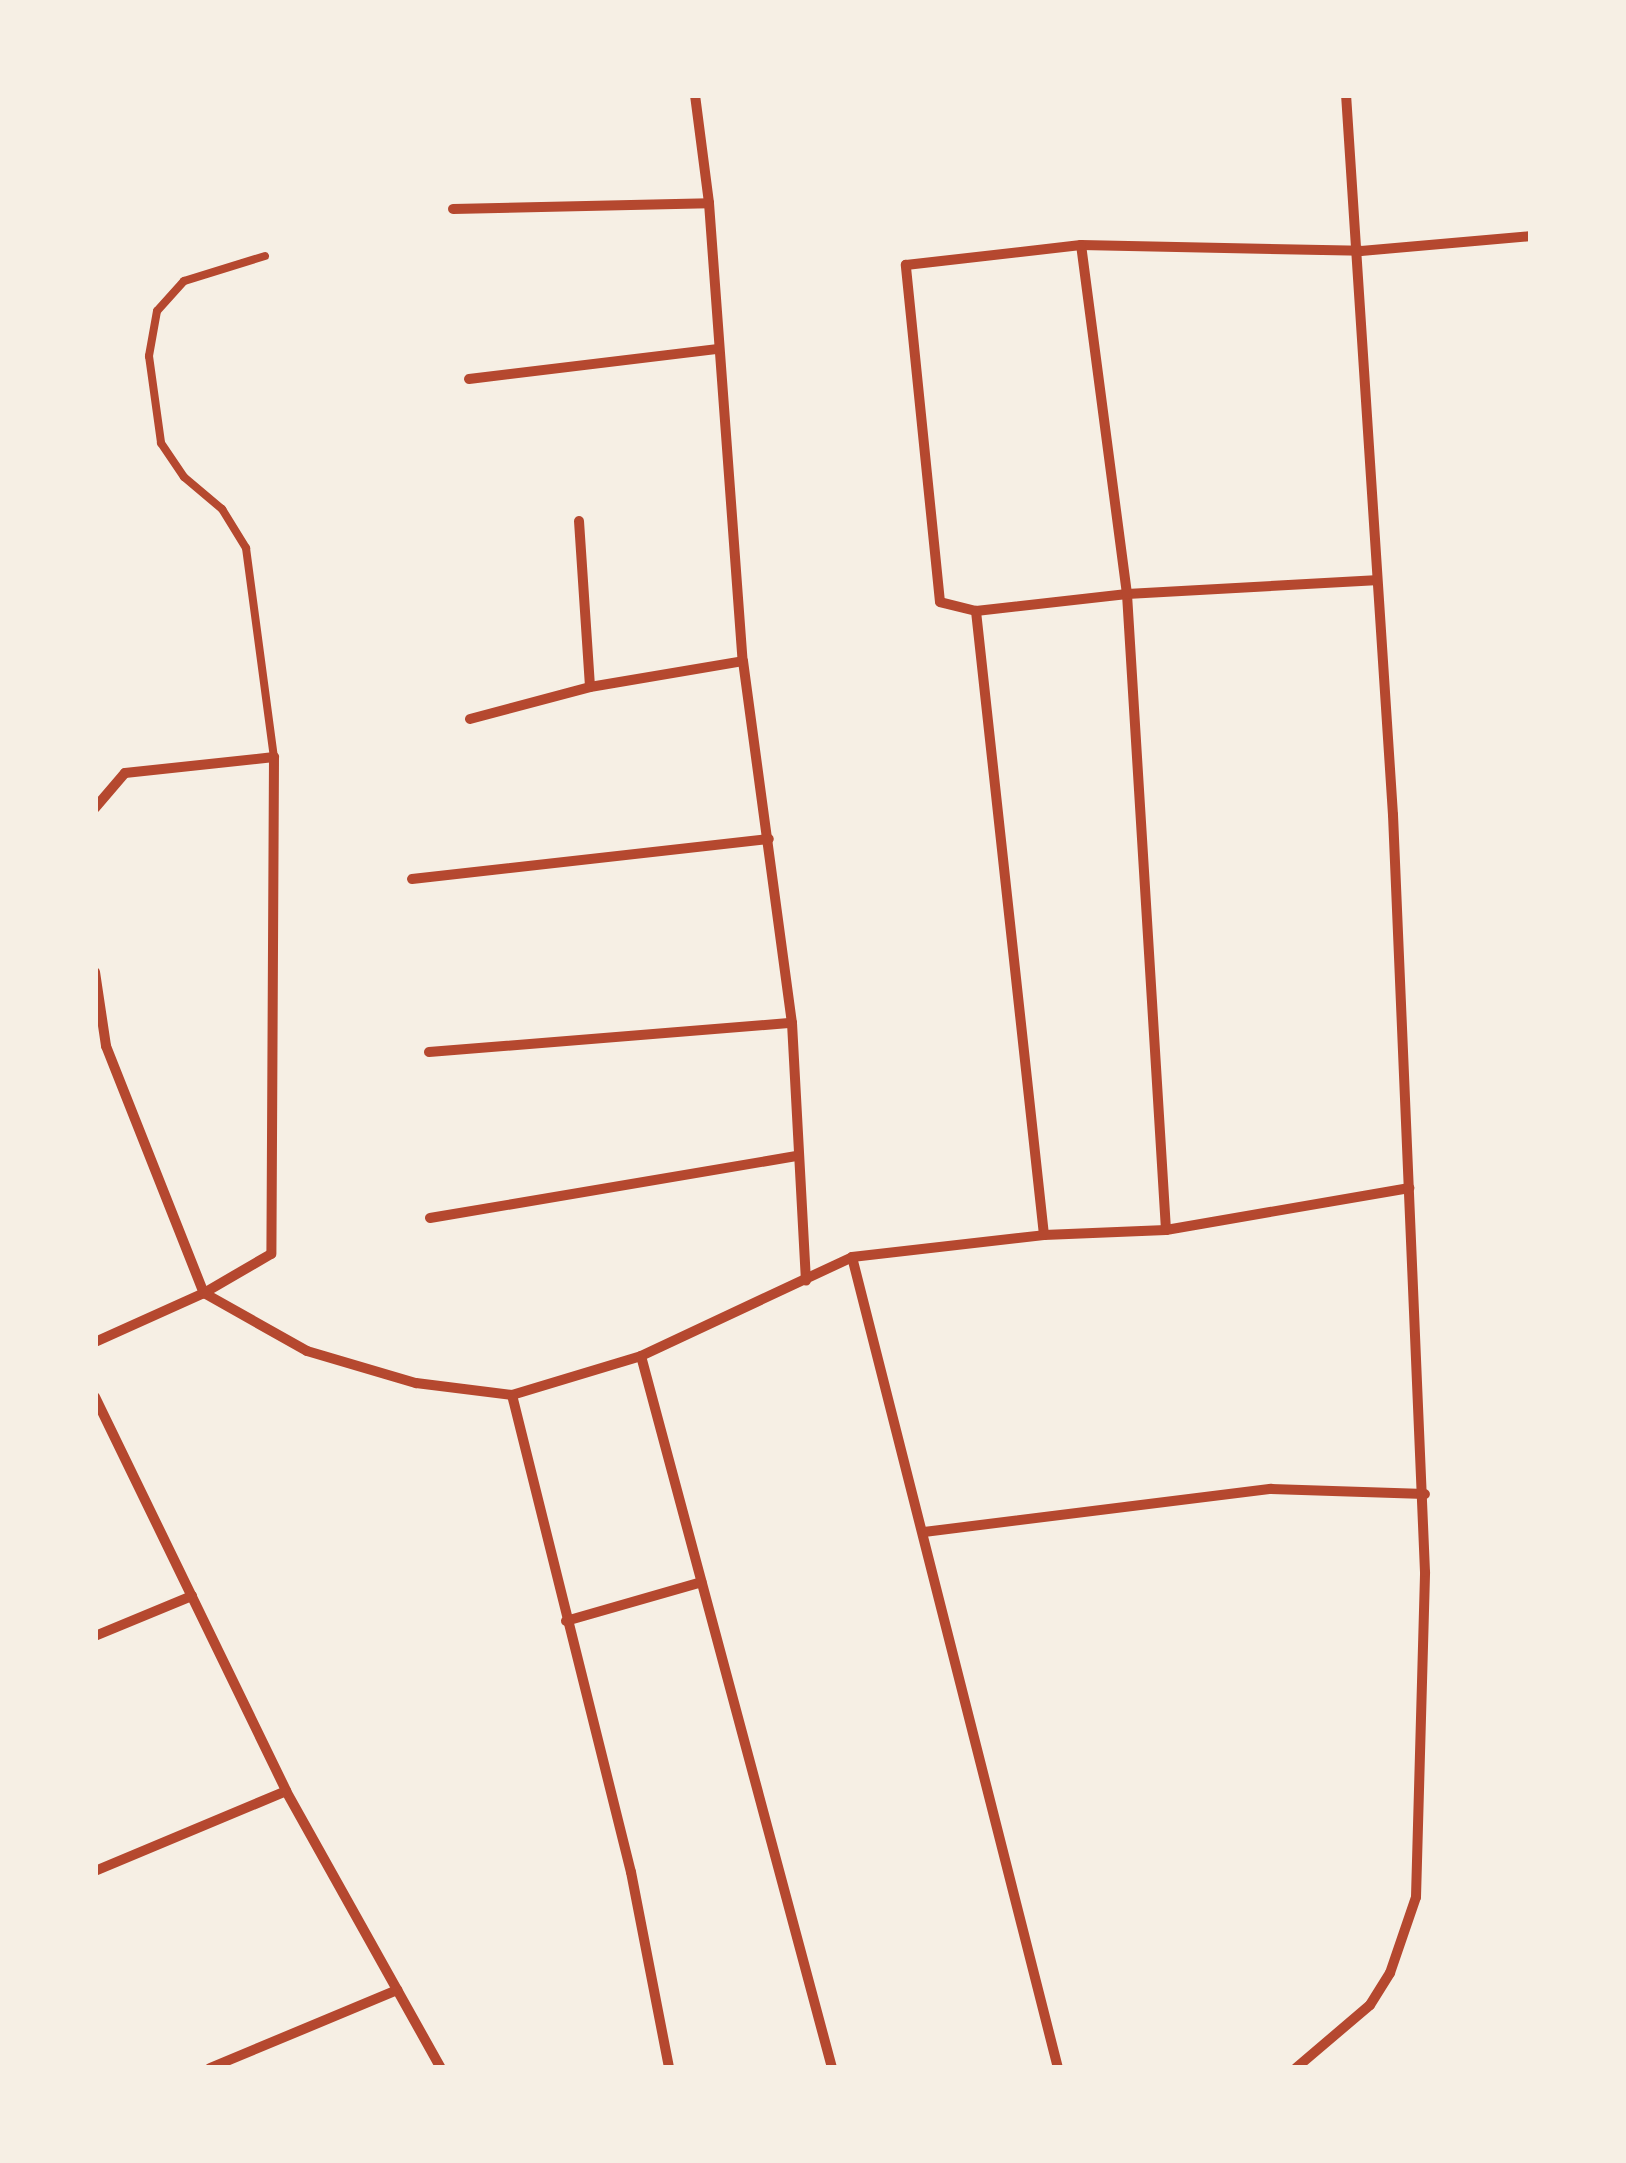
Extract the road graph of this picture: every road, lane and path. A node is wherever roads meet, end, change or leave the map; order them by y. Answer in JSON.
{"nodes":[{"id":1,"x":695,"y":95,"type":"edge"},
{"id":2,"x":1346,"y":95,"type":"edge"},
{"id":3,"x":709,"y":203,"type":"junction"},
{"id":4,"x":453,"y":209,"type":"dead end"},
{"id":5,"x":1531,"y":236,"type":"edge"},
{"id":6,"x":1080,"y":244,"type":"junction"},
{"id":7,"x":1360,"y":252,"type":"junction"},
{"id":8,"x":264,"y":256,"type":"dead end"},
{"id":9,"x":718,"y":349,"type":"junction"},
{"id":10,"x":469,"y":379,"type":"dead end"},
{"id":11,"x":580,"y":521,"type":"dead end"},
{"id":12,"x":1375,"y":580,"type":"junction"},
{"id":13,"x":1127,"y":594,"type":"junction"},
{"id":14,"x":976,"y":612,"type":"junction"},
{"id":15,"x":744,"y":662,"type":"junction"},
{"id":16,"x":590,"y":687,"type":"junction"},
{"id":17,"x":470,"y":719,"type":"dead end"},
{"id":18,"x":274,"y":758,"type":"junction"},
{"id":19,"x":95,"y":808,"type":"edge"},
{"id":20,"x":769,"y":838,"type":"junction"},
{"id":21,"x":412,"y":879,"type":"dead end"},
{"id":22,"x":95,"y":972,"type":"edge"},
{"id":23,"x":792,"y":1023,"type":"junction"},
{"id":24,"x":430,"y":1052,"type":"dead end"},
{"id":25,"x":798,"y":1156,"type":"junction"},
{"id":26,"x":1409,"y":1188,"type":"junction"},
{"id":27,"x":430,"y":1218,"type":"dead end"},
{"id":28,"x":1166,"y":1230,"type":"junction"},
{"id":29,"x":1044,"y":1234,"type":"junction"},
{"id":30,"x":852,"y":1257,"type":"junction"},
{"id":31,"x":806,"y":1282,"type":"junction"},
{"id":32,"x":204,"y":1294,"type":"junction"},
{"id":33,"x":95,"y":1342,"type":"edge"},
{"id":34,"x":641,"y":1356,"type":"junction"},
{"id":35,"x":512,"y":1395,"type":"junction"},
{"id":36,"x":95,"y":1397,"type":"edge"},
{"id":37,"x":1425,"y":1494,"type":"junction"},
{"id":38,"x":924,"y":1532,"type":"junction"},
{"id":39,"x":702,"y":1582,"type":"junction"},
{"id":40,"x":192,"y":1596,"type":"junction"},
{"id":41,"x":566,"y":1621,"type":"junction"},
{"id":42,"x":95,"y":1636,"type":"edge"},
{"id":43,"x":286,"y":1791,"type":"junction"},
{"id":44,"x":95,"y":1871,"type":"edge"},
{"id":45,"x":397,"y":1990,"type":"junction"},
{"id":46,"x":210,"y":2068,"type":"edge"},
{"id":47,"x":440,"y":2068,"type":"edge"},
{"id":48,"x":670,"y":2068,"type":"edge"},
{"id":49,"x":832,"y":2068,"type":"edge"},
{"id":50,"x":1058,"y":2068,"type":"edge"},
{"id":51,"x":1296,"y":2068,"type":"edge"}],
"edges":[{"from":1,"to":3,"type":"street"},
{"from":2,"to":7,"type":"street"},
{"from":3,"to":4,"type":"street"},
{"from":3,"to":9,"type":"street"},
{"from":5,"to":7,"type":"street"},
{"from":6,"to":7,"type":"street"},
{"from":6,"to":13,"type":"street"},
{"from":6,"to":14,"type":"street"},
{"from":7,"to":12,"type":"street"},
{"from":8,"to":18,"type":"lane"},
{"from":9,"to":10,"type":"street"},
{"from":9,"to":15,"type":"street"},
{"from":11,"to":16,"type":"street"},
{"from":12,"to":13,"type":"street"},
{"from":12,"to":26,"type":"street"},
{"from":13,"to":14,"type":"street"},
{"from":13,"to":28,"type":"street"},
{"from":14,"to":29,"type":"street"},
{"from":15,"to":16,"type":"street"},
{"from":15,"to":20,"type":"street"},
{"from":16,"to":17,"type":"street"},
{"from":18,"to":19,"type":"street"},
{"from":18,"to":32,"type":"street"},
{"from":20,"to":21,"type":"street"},
{"from":20,"to":23,"type":"street"},
{"from":22,"to":32,"type":"street"},
{"from":23,"to":24,"type":"street"},
{"from":23,"to":25,"type":"street"},
{"from":25,"to":27,"type":"street"},
{"from":25,"to":31,"type":"street"},
{"from":26,"to":28,"type":"street"},
{"from":26,"to":37,"type":"street"},
{"from":28,"to":29,"type":"street"},
{"from":29,"to":30,"type":"street"},
{"from":30,"to":31,"type":"street"},
{"from":30,"to":38,"type":"street"},
{"from":31,"to":34,"type":"street"},
{"from":32,"to":33,"type":"street"},
{"from":32,"to":35,"type":"street"},
{"from":34,"to":35,"type":"street"},
{"from":34,"to":39,"type":"street"},
{"from":35,"to":41,"type":"street"},
{"from":36,"to":40,"type":"street"},
{"from":37,"to":38,"type":"street"},
{"from":37,"to":51,"type":"street"},
{"from":38,"to":50,"type":"street"},
{"from":39,"to":41,"type":"street"},
{"from":39,"to":49,"type":"street"},
{"from":40,"to":42,"type":"street"},
{"from":40,"to":43,"type":"street"},
{"from":41,"to":48,"type":"street"},
{"from":43,"to":44,"type":"street"},
{"from":43,"to":45,"type":"street"},
{"from":45,"to":46,"type":"street"},
{"from":45,"to":47,"type":"street"}]}
